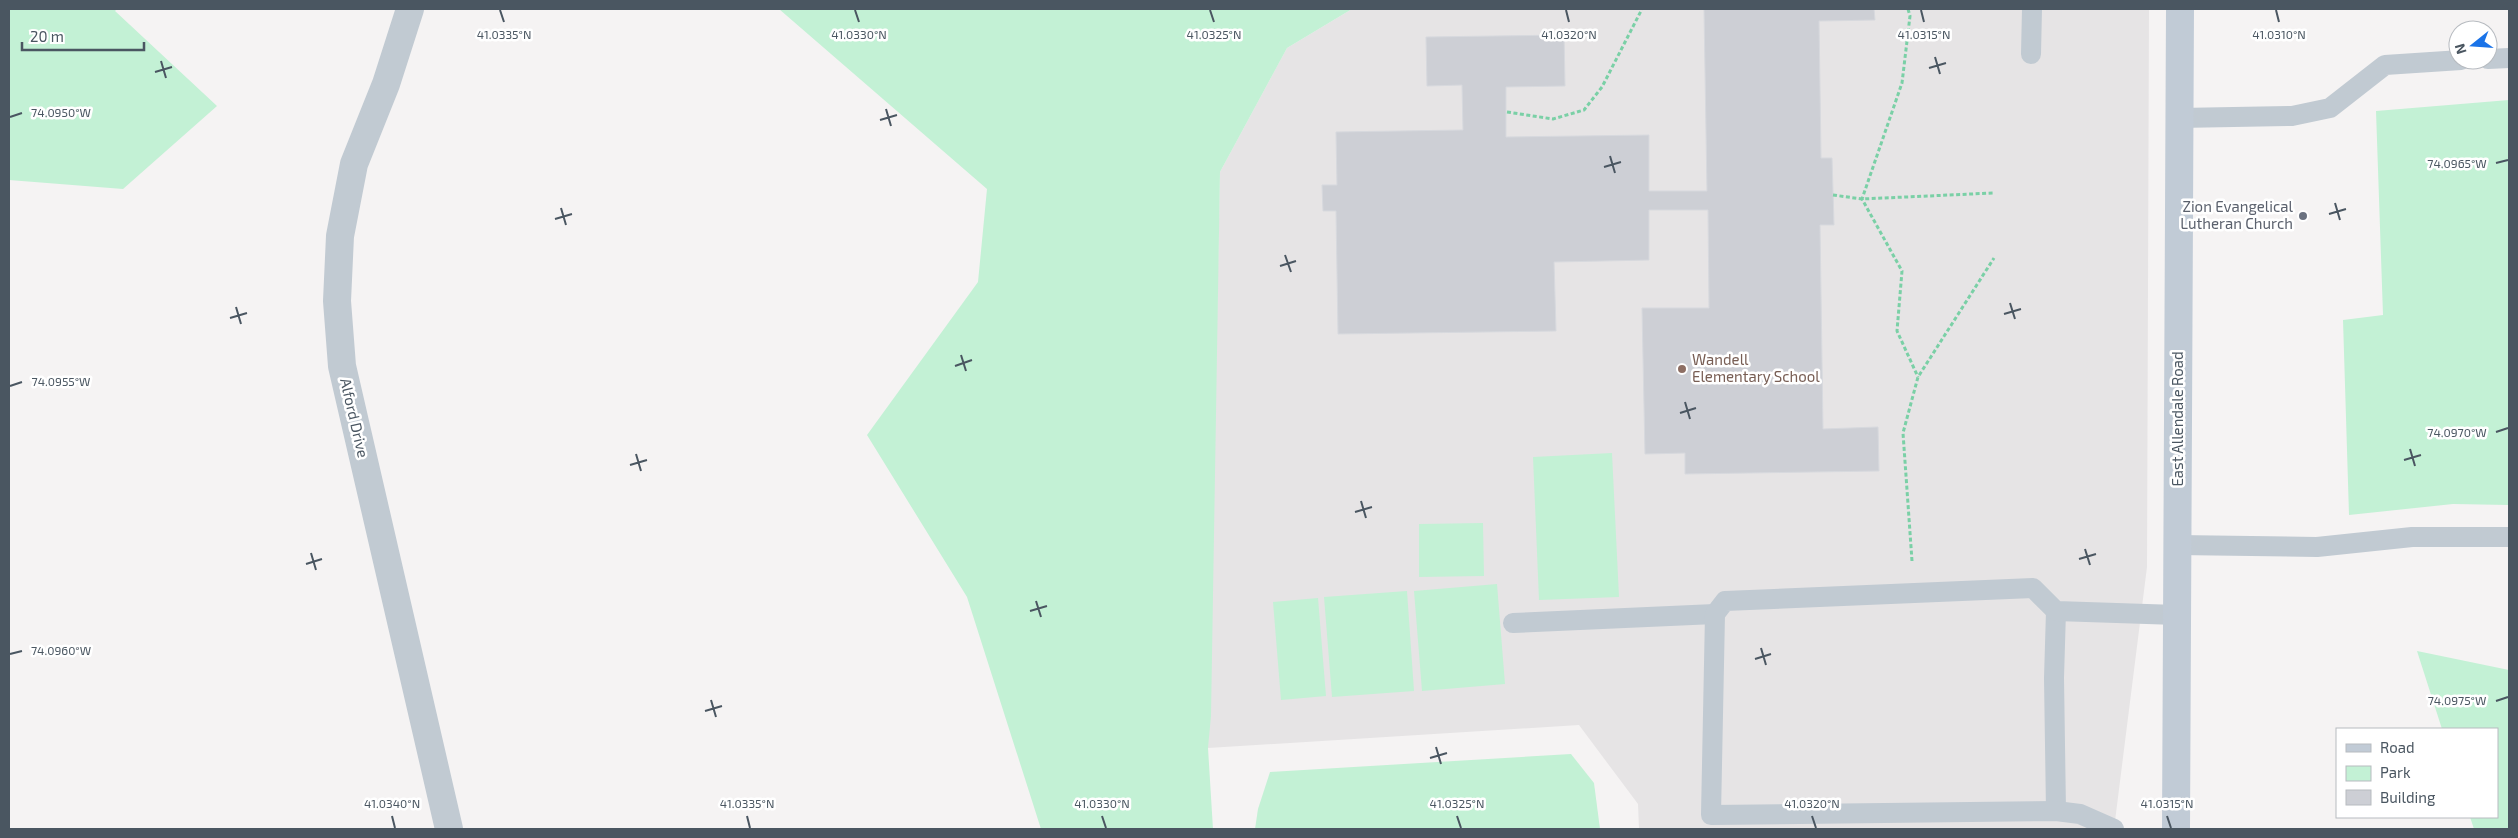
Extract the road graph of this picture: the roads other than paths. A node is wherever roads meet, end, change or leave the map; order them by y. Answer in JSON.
{"nodes":[{"id":1,"x":410,"y":9,"type":"edge"},
{"id":2,"x":2032,"y":9,"type":"edge"},
{"id":3,"x":2180,"y":9,"type":"edge"},
{"id":4,"x":2031,"y":54,"type":"dead end"},
{"id":5,"x":2448,"y":61,"type":"edge"},
{"id":6,"x":2179,"y":118,"type":"junction"},
{"id":7,"x":2509,"y":537,"type":"edge"},
{"id":8,"x":2177,"y":545,"type":"junction"},
{"id":9,"x":2056,"y":611,"type":"junction"},
{"id":10,"x":1715,"y":614,"type":"junction"},
{"id":11,"x":2177,"y":615,"type":"junction"},
{"id":12,"x":1513,"y":622,"type":"dead end"},
{"id":13,"x":2056,"y":812,"type":"junction"},
{"id":14,"x":449,"y":829,"type":"edge"},
{"id":15,"x":2114,"y":829,"type":"edge"},
{"id":16,"x":2176,"y":829,"type":"edge"}],
"edges":[{"from":1,"to":14,"type":"street","name":"Alford Drive"},
{"from":2,"to":4,"type":"lane"},
{"from":3,"to":6,"type":"main road","name":"East Allendale Road"},
{"from":5,"to":6,"type":"lane"},
{"from":6,"to":8,"type":"main road","name":"East Allendale Road"},
{"from":7,"to":8,"type":"lane"},
{"from":8,"to":11,"type":"main road","name":"East Allendale Road"},
{"from":9,"to":10,"type":"lane"},
{"from":9,"to":11,"type":"lane"},
{"from":9,"to":13,"type":"lane"},
{"from":10,"to":12,"type":"lane"},
{"from":10,"to":13,"type":"lane"},
{"from":11,"to":16,"type":"main road","name":"East Allendale Road"},
{"from":13,"to":15,"type":"lane"}]}
